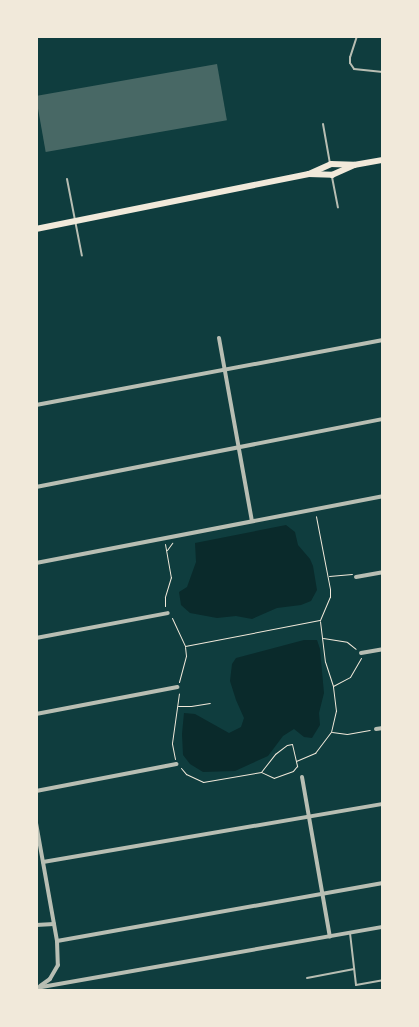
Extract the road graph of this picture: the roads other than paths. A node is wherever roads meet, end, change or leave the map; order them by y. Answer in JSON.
{"nodes":[{"id":1,"x":357,"y":36,"type":"edge"},
{"id":2,"x":383,"y":72,"type":"edge"},
{"id":3,"x":323,"y":124,"type":"dead end"},
{"id":4,"x":383,"y":160,"type":"edge"},
{"id":5,"x":339,"y":163,"type":"junction"},
{"id":6,"x":331,"y":164,"type":"junction"},
{"id":7,"x":354,"y":165,"type":"junction"},
{"id":8,"x":320,"y":168,"type":"junction"},
{"id":9,"x":342,"y":172,"type":"junction"},
{"id":10,"x":309,"y":174,"type":"junction"},
{"id":11,"x":332,"y":175,"type":"junction"},
{"id":12,"x":322,"y":176,"type":"junction"},
{"id":13,"x":67,"y":179,"type":"dead end"},
{"id":14,"x":338,"y":207,"type":"dead end"},
{"id":15,"x":75,"y":221,"type":"junction"},
{"id":16,"x":36,"y":229,"type":"edge"},
{"id":17,"x":82,"y":256,"type":"dead end"},
{"id":18,"x":219,"y":338,"type":"dead end"},
{"id":19,"x":383,"y":340,"type":"edge"},
{"id":20,"x":225,"y":368,"type":"junction"},
{"id":21,"x":36,"y":404,"type":"edge"},
{"id":22,"x":383,"y":419,"type":"edge"},
{"id":23,"x":240,"y":448,"type":"junction"},
{"id":24,"x":36,"y":487,"type":"edge"},
{"id":25,"x":383,"y":496,"type":"edge"},
{"id":26,"x":252,"y":521,"type":"junction"},
{"id":27,"x":36,"y":563,"type":"edge"},
{"id":28,"x":383,"y":572,"type":"edge"},
{"id":29,"x":356,"y":577,"type":"road end"},
{"id":30,"x":168,"y":613,"type":"road end"},
{"id":31,"x":36,"y":638,"type":"edge"},
{"id":32,"x":383,"y":649,"type":"edge"},
{"id":33,"x":361,"y":653,"type":"road end"},
{"id":34,"x":178,"y":687,"type":"road end"},
{"id":35,"x":36,"y":714,"type":"edge"},
{"id":36,"x":383,"y":728,"type":"edge"},
{"id":37,"x":376,"y":729,"type":"road end"},
{"id":38,"x":176,"y":764,"type":"road end"},
{"id":39,"x":302,"y":777,"type":"dead end"},
{"id":40,"x":36,"y":791,"type":"edge"},
{"id":41,"x":383,"y":804,"type":"edge"},
{"id":42,"x":309,"y":816,"type":"junction"},
{"id":43,"x":36,"y":822,"type":"edge"},
{"id":44,"x":43,"y":862,"type":"junction"},
{"id":45,"x":383,"y":883,"type":"edge"},
{"id":46,"x":322,"y":894,"type":"junction"},
{"id":47,"x":54,"y":924,"type":"junction"},
{"id":48,"x":36,"y":925,"type":"edge"},
{"id":49,"x":383,"y":927,"type":"edge"},
{"id":50,"x":350,"y":933,"type":"junction"},
{"id":51,"x":330,"y":936,"type":"junction"},
{"id":52,"x":57,"y":941,"type":"junction"},
{"id":53,"x":354,"y":969,"type":"junction"},
{"id":54,"x":307,"y":978,"type":"dead end"},
{"id":55,"x":383,"y":980,"type":"edge"},
{"id":56,"x":37,"y":988,"type":"edge"}],
"edges":[{"from":1,"to":2,"type":"lane"},
{"from":3,"to":6,"type":"lane"},
{"from":4,"to":7,"type":"main road"},
{"from":5,"to":6,"type":"main road"},
{"from":5,"to":7,"type":"main road"},
{"from":5,"to":9,"type":"main road"},
{"from":6,"to":8,"type":"main road"},
{"from":7,"to":9,"type":"main road"},
{"from":8,"to":10,"type":"main road"},
{"from":8,"to":12,"type":"main road"},
{"from":9,"to":11,"type":"main road"},
{"from":10,"to":12,"type":"main road"},
{"from":10,"to":15,"type":"main road"},
{"from":11,"to":12,"type":"main road"},
{"from":11,"to":14,"type":"lane"},
{"from":13,"to":15,"type":"lane"},
{"from":15,"to":16,"type":"main road"},
{"from":15,"to":17,"type":"lane"},
{"from":18,"to":20,"type":"street"},
{"from":19,"to":20,"type":"street"},
{"from":20,"to":21,"type":"street"},
{"from":20,"to":23,"type":"street"},
{"from":22,"to":23,"type":"street"},
{"from":23,"to":24,"type":"street"},
{"from":23,"to":26,"type":"street"},
{"from":25,"to":26,"type":"street"},
{"from":26,"to":27,"type":"street"},
{"from":28,"to":29,"type":"street"},
{"from":30,"to":31,"type":"street"},
{"from":32,"to":33,"type":"street"},
{"from":34,"to":35,"type":"street"},
{"from":36,"to":37,"type":"street"},
{"from":38,"to":40,"type":"street"},
{"from":39,"to":42,"type":"street"},
{"from":41,"to":42,"type":"street"},
{"from":42,"to":44,"type":"street"},
{"from":42,"to":46,"type":"street"},
{"from":43,"to":44,"type":"street"},
{"from":44,"to":47,"type":"street"},
{"from":45,"to":46,"type":"street"},
{"from":46,"to":51,"type":"street"},
{"from":46,"to":52,"type":"street"},
{"from":47,"to":48,"type":"street"},
{"from":47,"to":52,"type":"street"},
{"from":49,"to":50,"type":"street"},
{"from":50,"to":51,"type":"street"},
{"from":50,"to":53,"type":"lane"},
{"from":51,"to":56,"type":"street"},
{"from":52,"to":56,"type":"street"},
{"from":53,"to":54,"type":"lane"},
{"from":53,"to":55,"type":"lane"}]}
